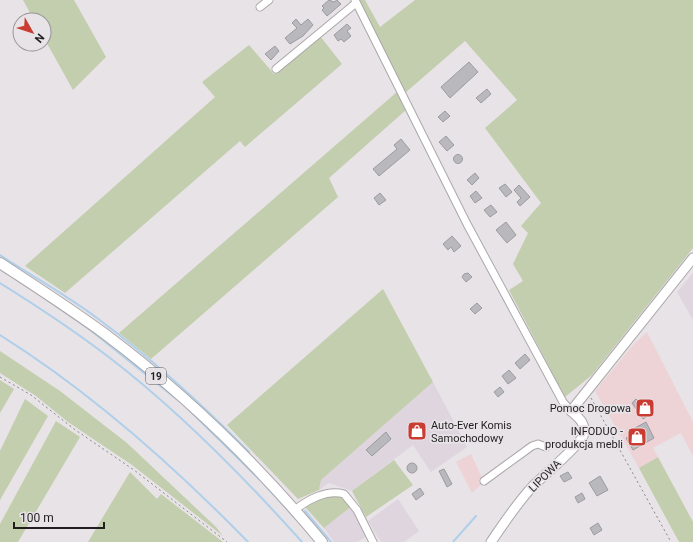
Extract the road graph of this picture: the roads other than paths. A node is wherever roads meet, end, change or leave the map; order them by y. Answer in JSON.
{"nodes":[{"id":1,"x":269,"y":0,"type":"edge"},
{"id":2,"x":355,"y":1,"type":"edge"},
{"id":3,"x":260,"y":7,"type":"dead end"},
{"id":4,"x":276,"y":69,"type":"dead end"},
{"id":5,"x":693,"y":258,"type":"edge"},
{"id":6,"x":0,"y":262,"type":"edge"},
{"id":7,"x":571,"y":411,"type":"junction"},
{"id":8,"x":546,"y":447,"type":"dead end"},
{"id":9,"x":484,"y":481,"type":"dead end"},
{"id":10,"x":295,"y":510,"type":"junction"},
{"id":11,"x":322,"y":542,"type":"edge"},
{"id":12,"x":373,"y":542,"type":"edge"},
{"id":13,"x":491,"y":542,"type":"edge"}],
"edges":[{"from":1,"to":3,"type":"street"},
{"from":2,"to":4,"type":"street"},
{"from":2,"to":7,"type":"street"},
{"from":5,"to":7,"type":"main road"},
{"from":6,"to":10,"type":"highway","number":"19"},
{"from":7,"to":13,"type":"main road","name":"LIPOWA"},
{"from":8,"to":9,"type":"street"},
{"from":10,"to":11,"type":"highway","number":"19"},
{"from":10,"to":12,"type":"street"}]}
